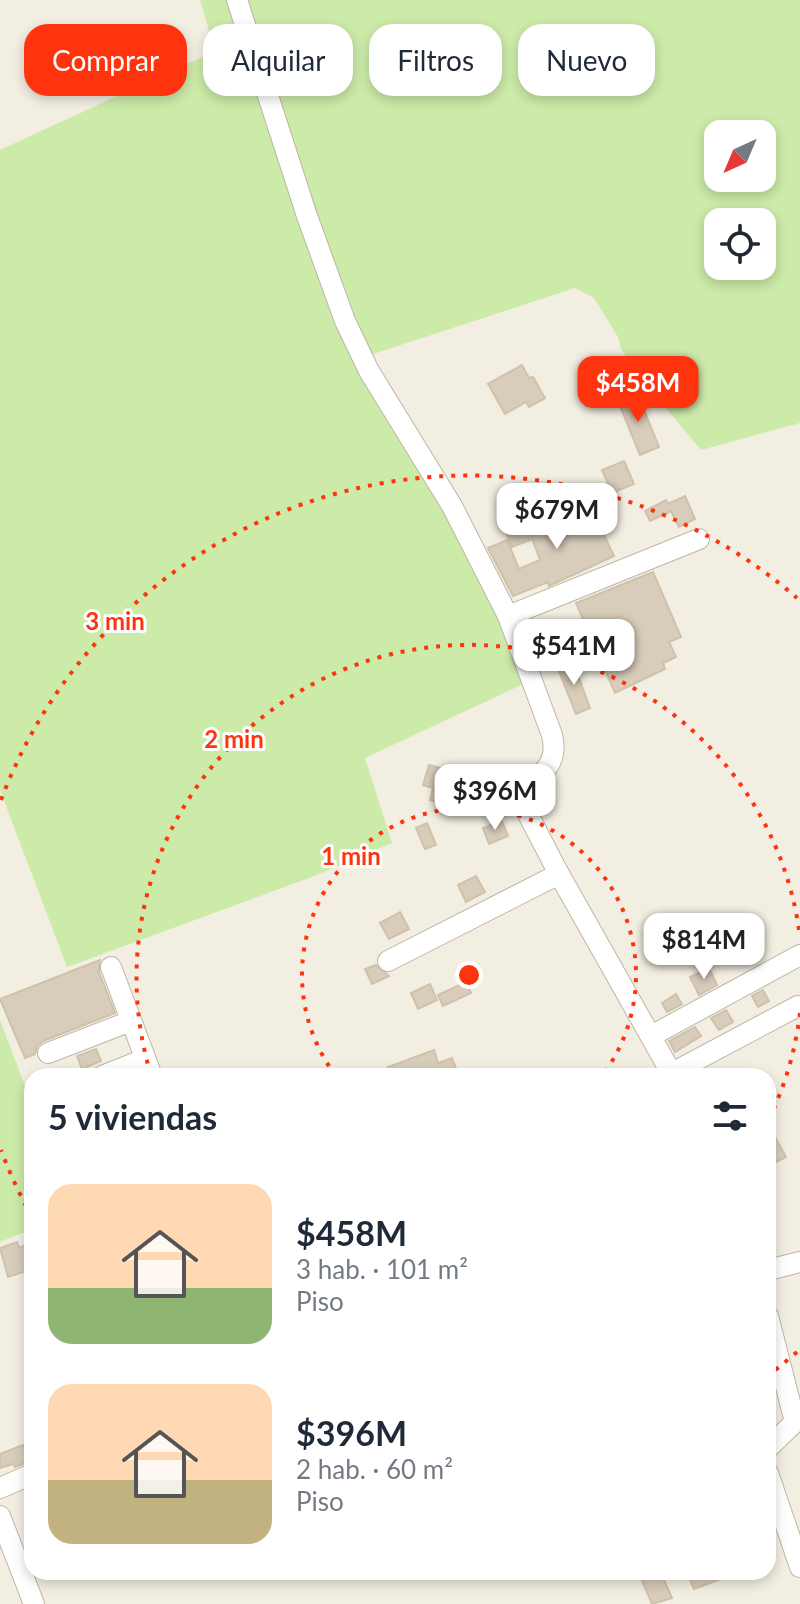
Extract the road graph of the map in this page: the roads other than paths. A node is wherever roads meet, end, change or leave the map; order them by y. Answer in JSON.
{"nodes":[{"id":1,"x":237,"y":0,"type":"edge"},
{"id":2,"x":699,"y":539,"type":"dead end"},
{"id":3,"x":508,"y":616,"type":"junction"},
{"id":4,"x":559,"y":874,"type":"junction"},
{"id":5,"x":800,"y":955,"type":"edge"},
{"id":6,"x":388,"y":961,"type":"dead end"},
{"id":7,"x":111,"y":967,"type":"dead end"},
{"id":8,"x":798,"y":1006,"type":"dead end"},
{"id":9,"x":131,"y":1021,"type":"junction"},
{"id":10,"x":651,"y":1036,"type":"junction"},
{"id":11,"x":48,"y":1053,"type":"dead end"},
{"id":12,"x":148,"y":1068,"type":"edge"},
{"id":13,"x":669,"y":1068,"type":"edge"},
{"id":14,"x":683,"y":1068,"type":"edge"},
{"id":15,"x":800,"y":1262,"type":"edge"},
{"id":16,"x":776,"y":1268,"type":"edge"},
{"id":17,"x":776,"y":1344,"type":"edge"},
{"id":18,"x":798,"y":1421,"type":"edge"},
{"id":19,"x":776,"y":1441,"type":"edge"},
{"id":20,"x":24,"y":1478,"type":"edge"},
{"id":21,"x":0,"y":1488,"type":"edge"},
{"id":22,"x":776,"y":1496,"type":"edge"},
{"id":23,"x":0,"y":1516,"type":"edge"},
{"id":24,"x":800,"y":1567,"type":"edge"},
{"id":25,"x":24,"y":1578,"type":"edge"},
{"id":26,"x":25,"y":1580,"type":"edge"},
{"id":27,"x":34,"y":1604,"type":"edge"}],
"edges":[{"from":1,"to":3,"type":"street"},
{"from":2,"to":3,"type":"street"},
{"from":3,"to":4,"type":"street"},
{"from":4,"to":6,"type":"street"},
{"from":4,"to":10,"type":"street"},
{"from":5,"to":10,"type":"street"},
{"from":7,"to":9,"type":"street"},
{"from":8,"to":14,"type":"street"},
{"from":9,"to":11,"type":"street"},
{"from":9,"to":12,"type":"street"},
{"from":10,"to":13,"type":"street"},
{"from":15,"to":16,"type":"street"},
{"from":17,"to":18,"type":"street"},
{"from":18,"to":19,"type":"street"},
{"from":20,"to":21,"type":"street"},
{"from":22,"to":24,"type":"street"},
{"from":23,"to":25,"type":"street"},
{"from":26,"to":27,"type":"street"}]}
